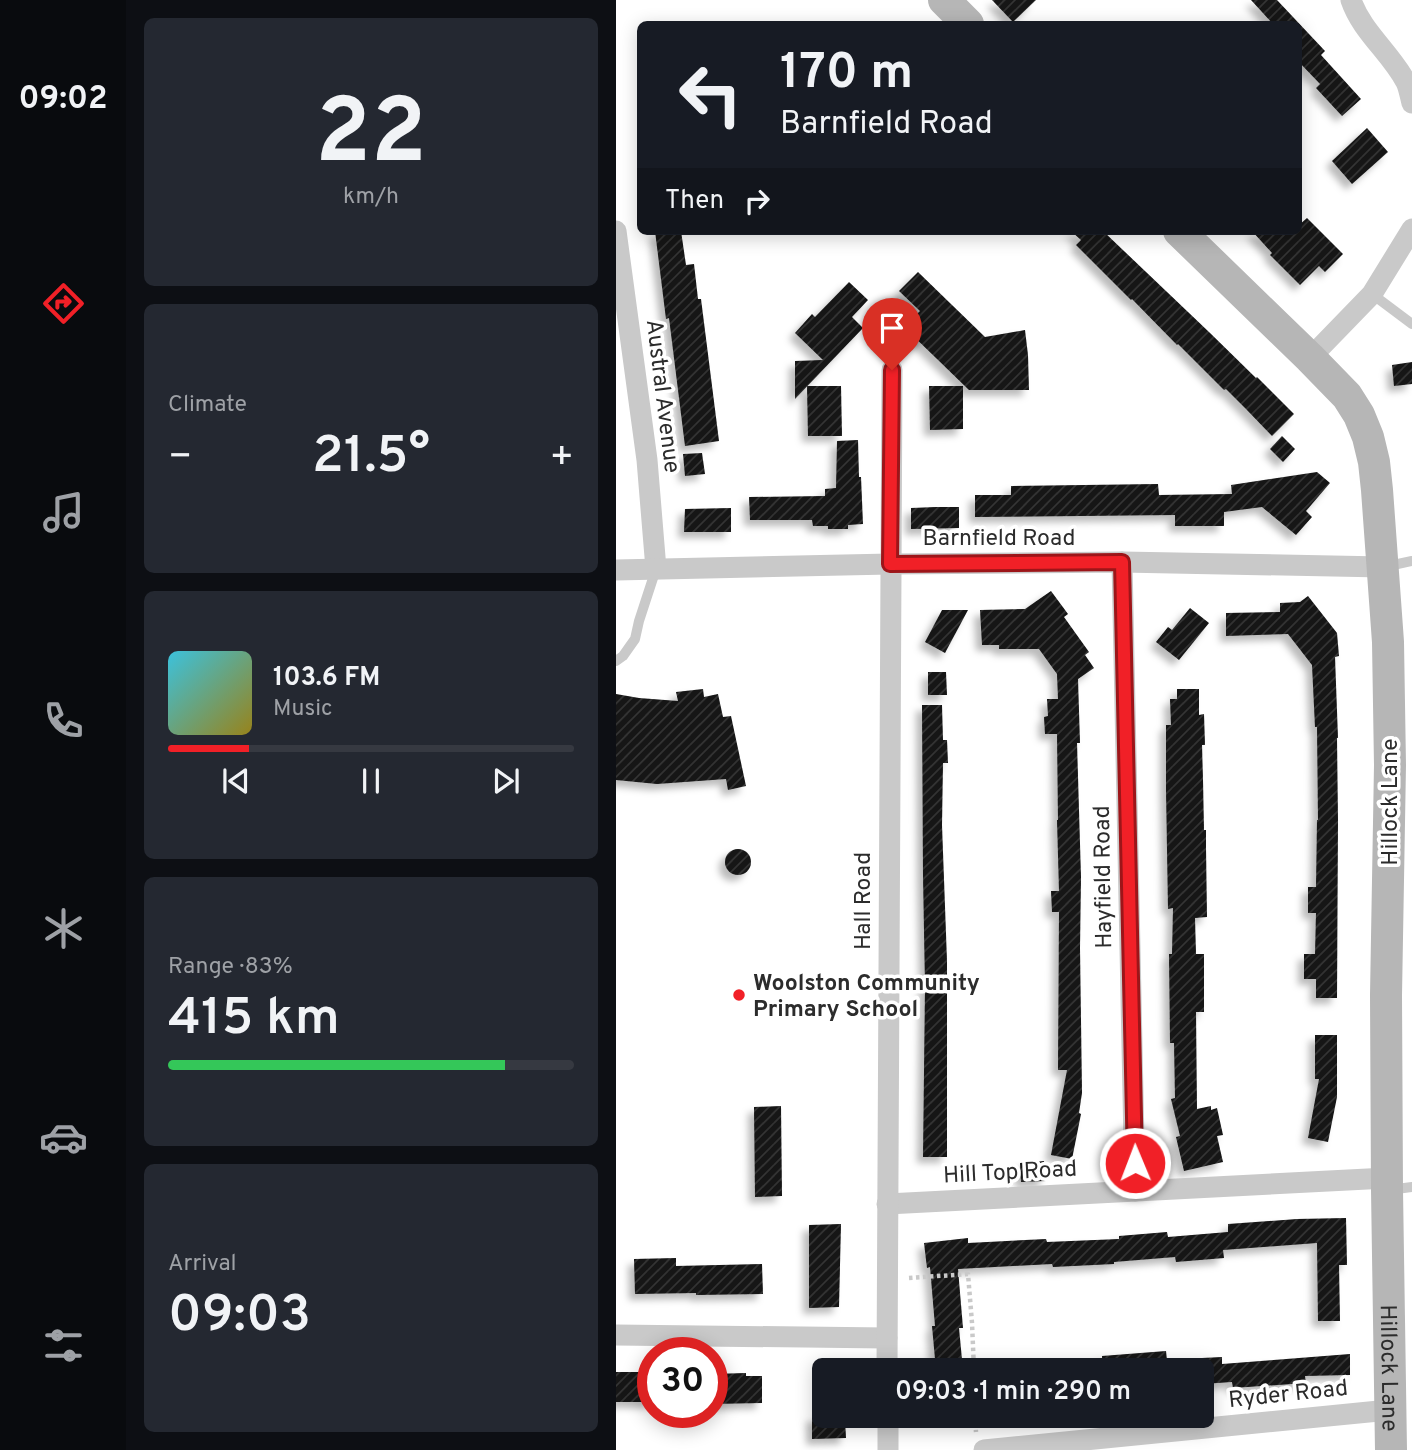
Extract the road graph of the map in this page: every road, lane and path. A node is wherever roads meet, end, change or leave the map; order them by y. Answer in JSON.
{"nodes":[{"id":1,"x":1351,"y":0,"type":"edge"},
{"id":2,"x":1412,"y":103,"type":"edge"},
{"id":3,"x":1412,"y":229,"type":"edge"},
{"id":4,"x":616,"y":231,"type":"edge"},
{"id":5,"x":1183,"y":235,"type":"edge"},
{"id":6,"x":1372,"y":294,"type":"junction"},
{"id":7,"x":1412,"y":324,"type":"edge"},
{"id":8,"x":1310,"y":358,"type":"junction"},
{"id":9,"x":892,"y":370,"type":"dead end"},
{"id":10,"x":1122,"y":562,"type":"junction"},
{"id":11,"x":890,"y":564,"type":"junction"},
{"id":12,"x":1398,"y":564,"type":"edge"},
{"id":13,"x":656,"y":569,"type":"junction"},
{"id":14,"x":616,"y":570,"type":"edge"},
{"id":15,"x":616,"y":661,"type":"edge"},
{"id":16,"x":1395,"y":1185,"type":"edge"},
{"id":17,"x":1135,"y":1191,"type":"junction"},
{"id":18,"x":887,"y":1204,"type":"junction"},
{"id":19,"x":887,"y":1280,"type":"junction"},
{"id":20,"x":616,"y":1335,"type":"edge"},
{"id":21,"x":887,"y":1338,"type":"junction"},
{"id":22,"x":887,"y":1358,"type":"edge"},
{"id":23,"x":973,"y":1358,"type":"edge"},
{"id":24,"x":1389,"y":1410,"type":"junction"},
{"id":25,"x":888,"y":1428,"type":"edge"},
{"id":26,"x":888,"y":1450,"type":"edge"},
{"id":27,"x":984,"y":1450,"type":"edge"},
{"id":28,"x":1391,"y":1450,"type":"edge"}],
"edges":[{"from":1,"to":2,"type":"street"},
{"from":3,"to":6,"type":"street"},
{"from":4,"to":13,"type":"street","name":"Austral Avenue"},
{"from":5,"to":8,"type":"street","name":"Hillock Lane"},
{"from":6,"to":7,"type":"lane"},
{"from":6,"to":8,"type":"street"},
{"from":8,"to":12,"type":"street","name":"Hillock Lane"},
{"from":9,"to":11,"type":"street","name":"Hall Road"},
{"from":10,"to":11,"type":"street","name":"Barnfield Road"},
{"from":10,"to":12,"type":"street","name":"Barnfield Road"},
{"from":10,"to":17,"type":"street","name":"Hayfield Road"},
{"from":11,"to":13,"type":"street","name":"Barnfield Road"},
{"from":11,"to":18,"type":"street","name":"Hall Road"},
{"from":12,"to":16,"type":"street","name":"Hillock Lane"},
{"from":13,"to":14,"type":"street","name":"Barnfield Road"},
{"from":13,"to":15,"type":"lane"},
{"from":16,"to":17,"type":"street","name":"Hill Top Road"},
{"from":16,"to":24,"type":"street","name":"Hillock Lane"},
{"from":17,"to":18,"type":"street","name":"Hill Top Road"},
{"from":18,"to":19,"type":"street","name":"Hall Road"},
{"from":19,"to":21,"type":"street","name":"Hall Road"},
{"from":19,"to":23,"type":"path"},
{"from":20,"to":21,"type":"street"},
{"from":21,"to":22,"type":"street","name":"Hall Road"},
{"from":24,"to":27,"type":"street","name":"Ryder Road"},
{"from":24,"to":28,"type":"street","name":"Hillock Lane"},
{"from":25,"to":26,"type":"street"}]}
